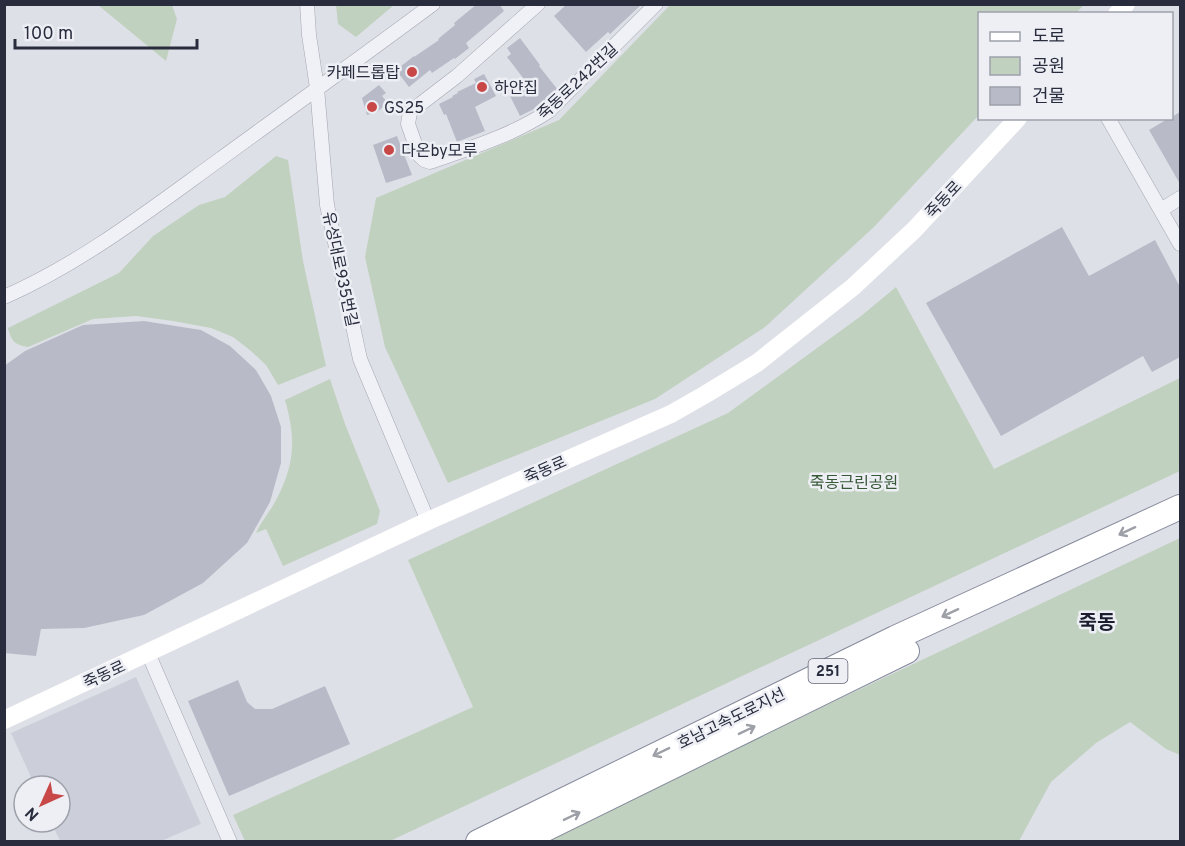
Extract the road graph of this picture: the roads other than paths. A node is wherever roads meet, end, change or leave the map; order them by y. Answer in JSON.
{"nodes":[{"id":1,"x":307,"y":4,"type":"edge"},
{"id":2,"x":433,"y":4,"type":"edge"},
{"id":3,"x":538,"y":4,"type":"edge"},
{"id":4,"x":656,"y":4,"type":"edge"},
{"id":5,"x":317,"y":88,"type":"junction"},
{"id":6,"x":1016,"y":120,"type":"edge"},
{"id":7,"x":1109,"y":120,"type":"edge"},
{"id":8,"x":1180,"y":198,"type":"edge"},
{"id":9,"x":1161,"y":210,"type":"junction"},
{"id":10,"x":1180,"y":244,"type":"edge"},
{"id":11,"x":4,"y":297,"type":"edge"},
{"id":12,"x":1180,"y":507,"type":"edge"},
{"id":13,"x":428,"y":521,"type":"junction"},
{"id":14,"x":1180,"y":525,"type":"edge"},
{"id":15,"x":148,"y":653,"type":"junction"},
{"id":16,"x":4,"y":720,"type":"edge"},
{"id":17,"x":230,"y":842,"type":"edge"},
{"id":18,"x":478,"y":842,"type":"edge"},
{"id":19,"x":519,"y":842,"type":"edge"}],
"edges":[{"from":1,"to":5,"type":"street","name":"유성대로935번길"},
{"from":2,"to":5,"type":"street"},
{"from":3,"to":4,"type":"street","name":"죽동로242번길"},
{"from":5,"to":11,"type":"street"},
{"from":5,"to":13,"type":"street","name":"유성대로935번길"},
{"from":6,"to":13,"type":"street","name":"죽동로"},
{"from":7,"to":9,"type":"street"},
{"from":8,"to":9,"type":"street"},
{"from":9,"to":10,"type":"street"},
{"from":12,"to":18,"type":"highway","name":"호남고속도로지선","number":"251","one_way":true},
{"from":13,"to":15,"type":"street","name":"죽동로"},
{"from":19,"to":14,"type":"highway","name":"호남고속도로지선","number":"251","one_way":true},
{"from":15,"to":16,"type":"street","name":"죽동로"},
{"from":15,"to":17,"type":"street"}]}
